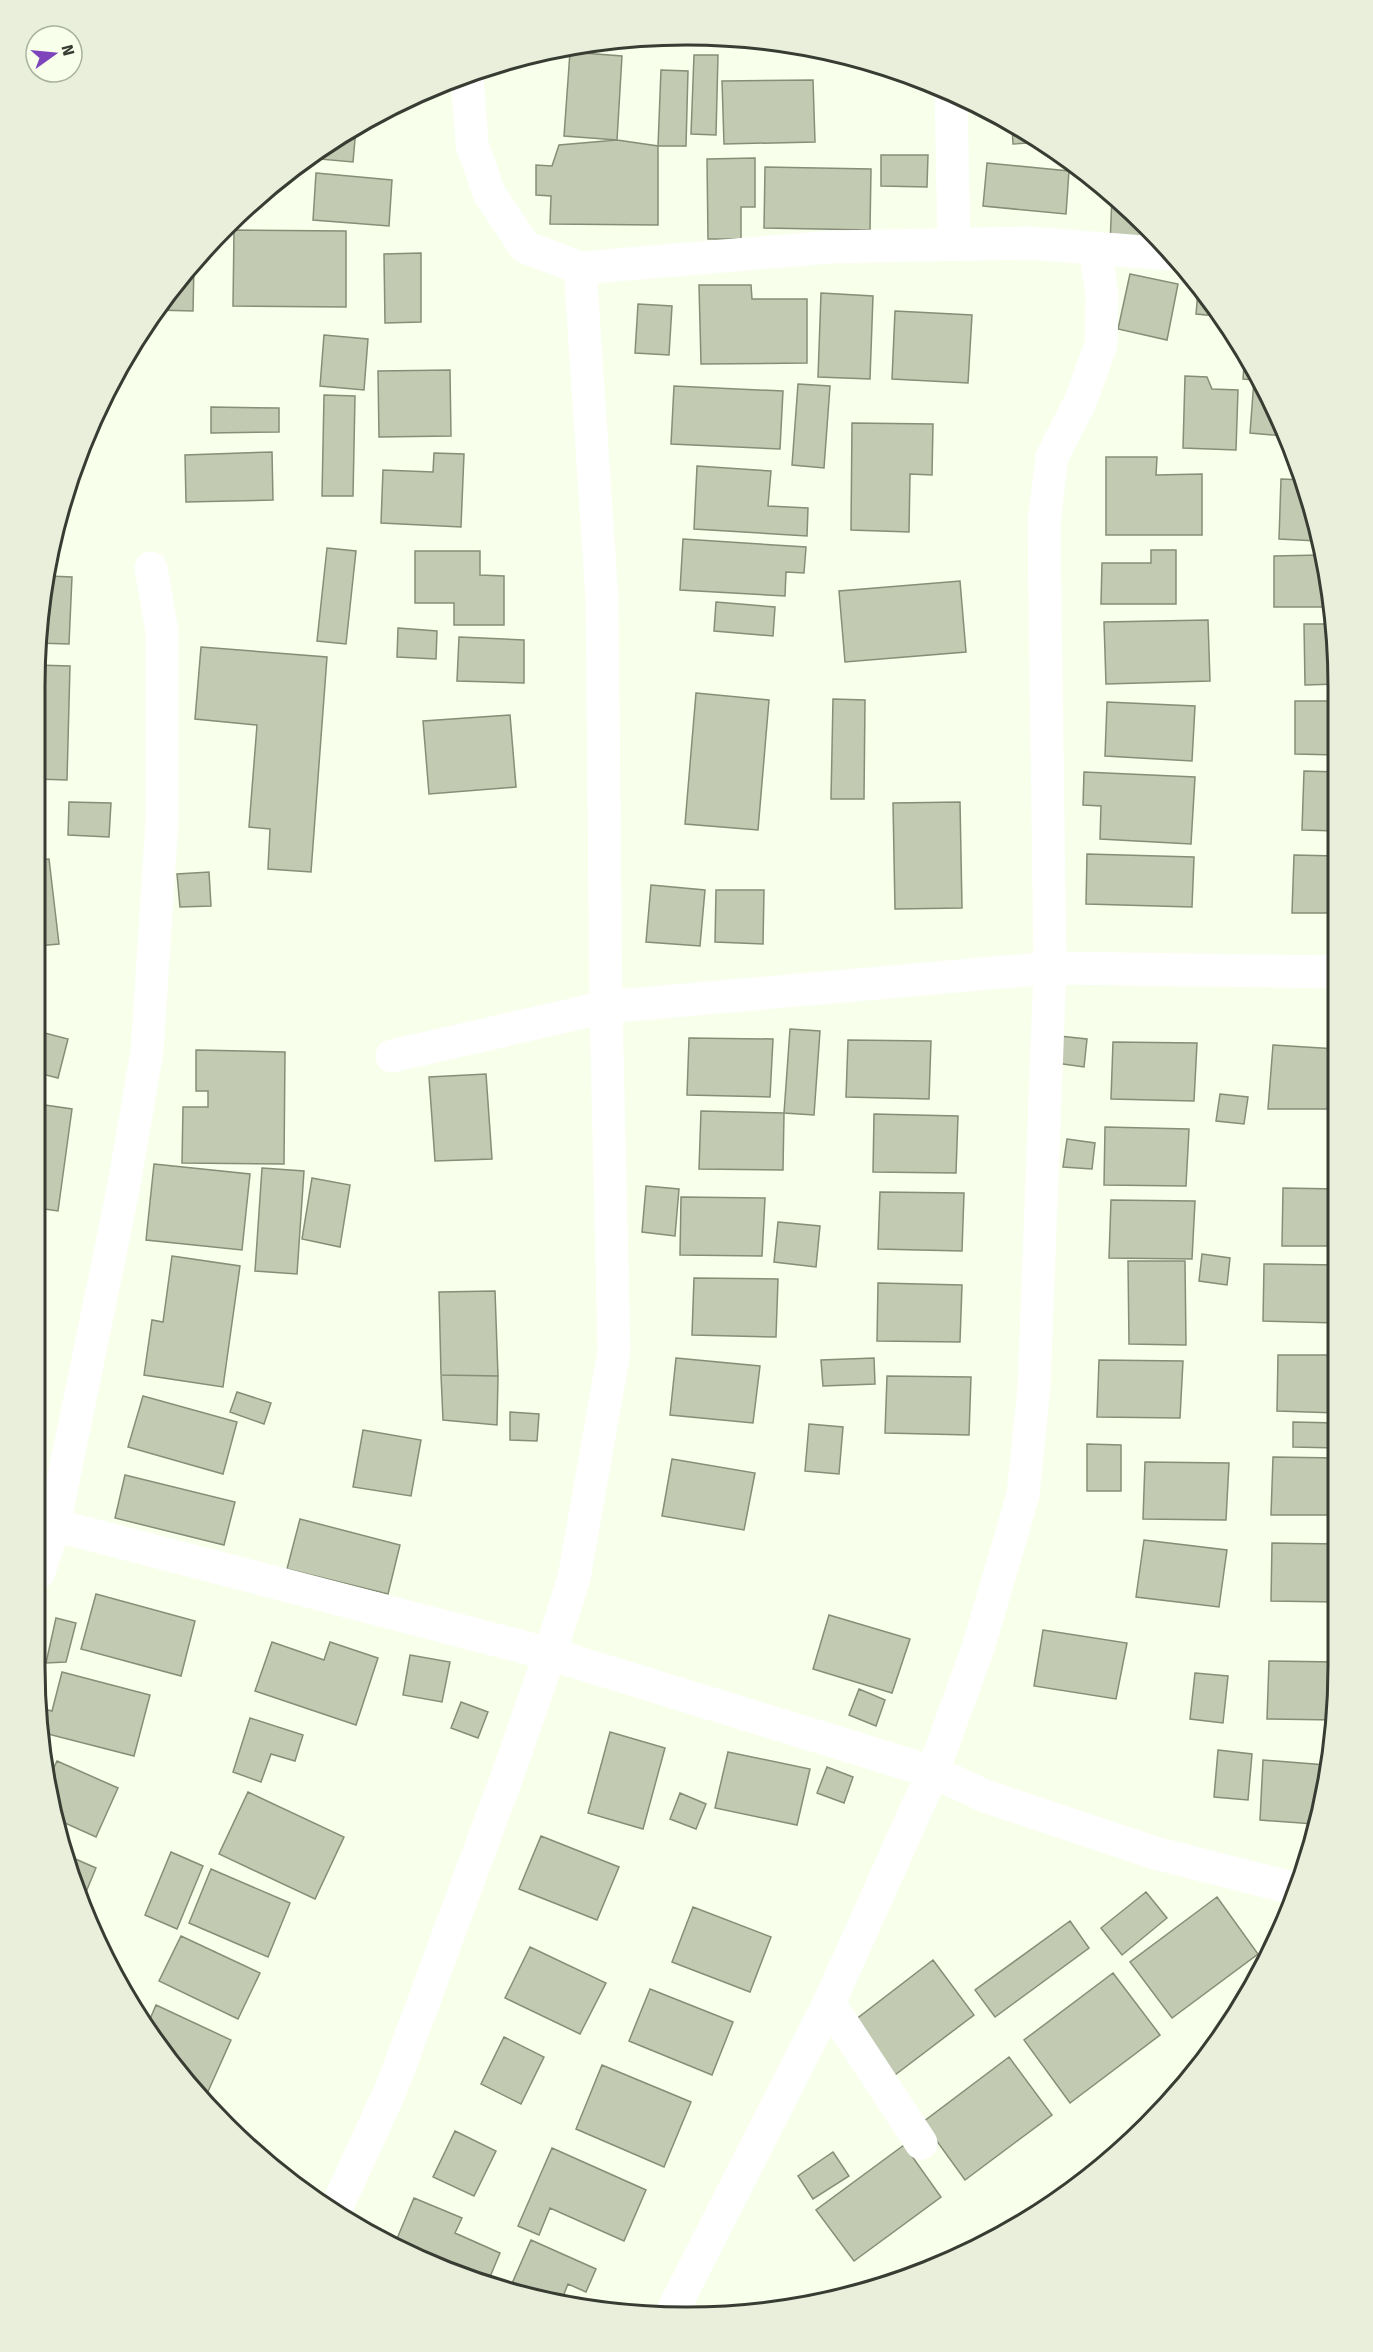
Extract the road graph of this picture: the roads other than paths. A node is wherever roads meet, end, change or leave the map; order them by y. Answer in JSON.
{"nodes":[{"id":1,"x":468,"y":84,"type":"edge"},
{"id":2,"x":951,"y":103,"type":"edge"},
{"id":3,"x":954,"y":244,"type":"junction"},
{"id":4,"x":1095,"y":249,"type":"junction"},
{"id":5,"x":1159,"y":253,"type":"edge"},
{"id":6,"x":580,"y":268,"type":"junction"},
{"id":7,"x":151,"y":568,"type":"dead end"},
{"id":8,"x":1050,"y":968,"type":"junction"},
{"id":9,"x":1328,"y":972,"type":"edge"},
{"id":10,"x":606,"y":1007,"type":"junction"},
{"id":11,"x":392,"y":1056,"type":"dead end"},
{"id":12,"x":46,"y":1523,"type":"edge"},
{"id":13,"x":550,"y":1654,"type":"junction"},
{"id":14,"x":933,"y":1772,"type":"junction"},
{"id":15,"x":1288,"y":1887,"type":"edge"},
{"id":16,"x":829,"y":2004,"type":"junction"},
{"id":17,"x":921,"y":2143,"type":"dead end"},
{"id":18,"x":338,"y":2204,"type":"edge"},
{"id":19,"x":675,"y":2307,"type":"edge"}],
"edges":[{"from":1,"to":6,"type":"street"},
{"from":2,"to":3,"type":"street"},
{"from":3,"to":4,"type":"street"},
{"from":3,"to":6,"type":"street"},
{"from":4,"to":5,"type":"street"},
{"from":4,"to":8,"type":"street"},
{"from":6,"to":10,"type":"street"},
{"from":7,"to":12,"type":"street"},
{"from":8,"to":9,"type":"street"},
{"from":8,"to":10,"type":"street"},
{"from":8,"to":14,"type":"street"},
{"from":10,"to":11,"type":"street"},
{"from":10,"to":13,"type":"street"},
{"from":12,"to":13,"type":"street"},
{"from":13,"to":14,"type":"street"},
{"from":13,"to":18,"type":"street"},
{"from":14,"to":15,"type":"street"},
{"from":14,"to":16,"type":"street"},
{"from":16,"to":17,"type":"street"},
{"from":16,"to":19,"type":"street"}]}
